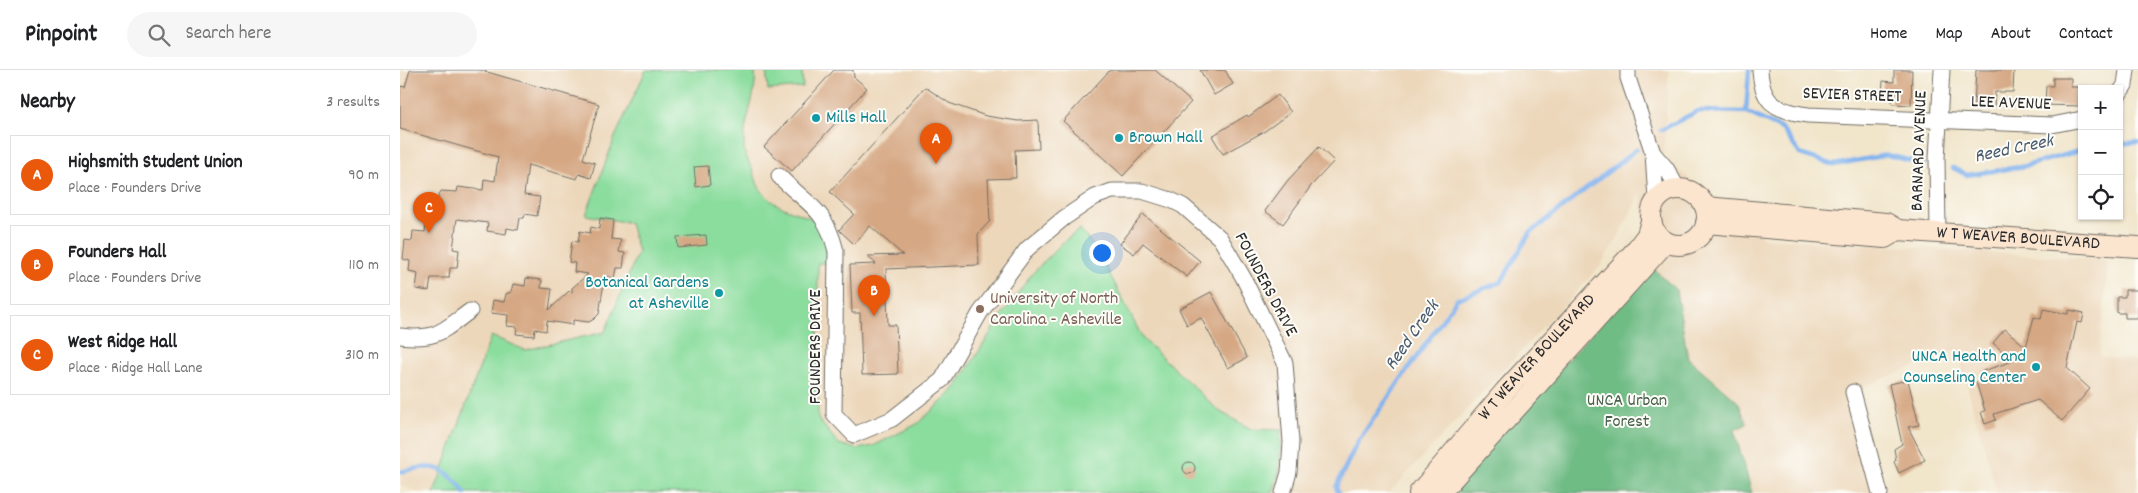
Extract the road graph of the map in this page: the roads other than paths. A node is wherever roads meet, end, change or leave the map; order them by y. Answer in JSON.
{"nodes":[{"id":1,"x":1628,"y":70,"type":"edge"},
{"id":2,"x":1760,"y":70,"type":"edge"},
{"id":3,"x":1942,"y":70,"type":"edge"},
{"id":4,"x":2128,"y":70,"type":"edge"},
{"id":5,"x":2123,"y":88,"type":"edge"},
{"id":6,"x":1939,"y":120,"type":"junction"},
{"id":7,"x":2078,"y":120,"type":"edge"},
{"id":8,"x":1652,"y":153,"type":"junction"},
{"id":9,"x":779,"y":176,"type":"dead end"},
{"id":10,"x":1678,"y":189,"type":"junction"},
{"id":11,"x":1656,"y":199,"type":"junction"},
{"id":12,"x":1706,"y":215,"type":"junction"},
{"id":13,"x":1651,"y":222,"type":"junction"},
{"id":14,"x":1938,"y":233,"type":"junction"},
{"id":15,"x":1666,"y":242,"type":"junction"},
{"id":16,"x":2138,"y":247,"type":"edge"},
{"id":17,"x":470,"y":310,"type":"dead end"},
{"id":18,"x":400,"y":336,"type":"edge"},
{"id":19,"x":1853,"y":392,"type":"dead end"},
{"id":20,"x":1283,"y":493,"type":"edge"},
{"id":21,"x":1419,"y":493,"type":"edge"},
{"id":22,"x":1440,"y":493,"type":"edge"},
{"id":23,"x":1880,"y":493,"type":"edge"}],
"edges":[{"from":1,"to":8,"type":"street"},
{"from":2,"to":6,"type":"street","name":"SEVIER STREET"},
{"from":3,"to":6,"type":"street","name":"BARNARD AVENUE"},
{"from":4,"to":5,"type":"street"},
{"from":6,"to":7,"type":"street","name":"LEE AVENUE"},
{"from":6,"to":14,"type":"street","name":"BARNARD AVENUE"},
{"from":8,"to":10,"type":"street"},
{"from":8,"to":11,"type":"street"},
{"from":9,"to":20,"type":"street","name":"FOUNDERS DRIVE"},
{"from":10,"to":11,"type":"main road"},
{"from":10,"to":12,"type":"main road"},
{"from":11,"to":13,"type":"main road"},
{"from":12,"to":14,"type":"main road","name":"W T WEAVER BOULEVARD"},
{"from":12,"to":15,"type":"main road"},
{"from":13,"to":15,"type":"main road"},
{"from":13,"to":21,"type":"main road","name":"W T WEAVER BOULEVARD"},
{"from":14,"to":16,"type":"main road","name":"W T WEAVER BOULEVARD"},
{"from":15,"to":22,"type":"main road","name":"W T WEAVER BOULEVARD"},
{"from":17,"to":18,"type":"street"},
{"from":19,"to":23,"type":"street"}]}
